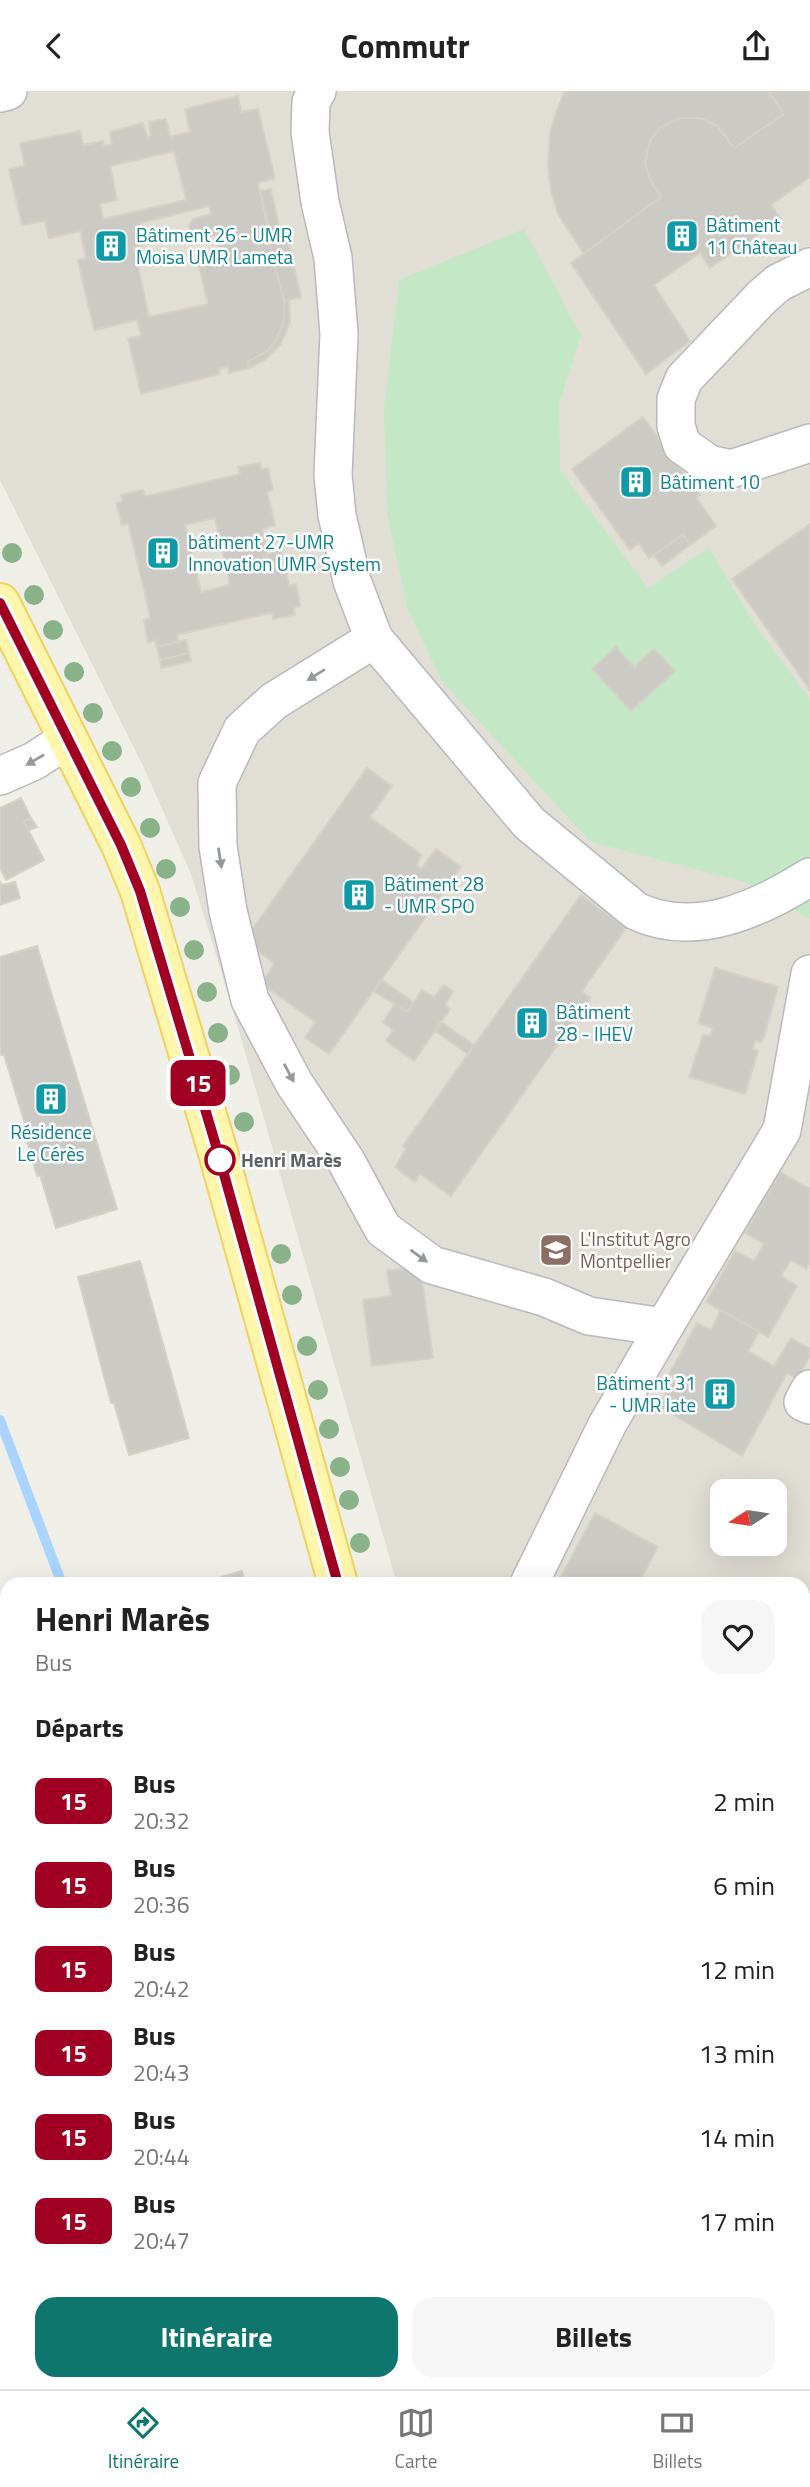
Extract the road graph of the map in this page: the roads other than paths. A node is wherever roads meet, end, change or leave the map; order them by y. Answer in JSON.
{"nodes":[{"id":1,"x":8,"y":91,"type":"edge"},
{"id":2,"x":317,"y":91,"type":"edge"},
{"id":3,"x":0,"y":93,"type":"edge"},
{"id":4,"x":810,"y":267,"type":"edge"},
{"id":5,"x":810,"y":443,"type":"edge"},
{"id":6,"x":0,"y":603,"type":"edge"},
{"id":7,"x":374,"y":639,"type":"junction"},
{"id":8,"x":68,"y":739,"type":"junction"},
{"id":9,"x":0,"y":776,"type":"edge"},
{"id":10,"x":810,"y":884,"type":"edge"},
{"id":11,"x":810,"y":974,"type":"edge"},
{"id":12,"x":796,"y":1136,"type":"edge"},
{"id":13,"x":664,"y":1327,"type":"junction"},
{"id":14,"x":810,"y":1389,"type":"edge"},
{"id":15,"x":810,"y":1405,"type":"edge"},
{"id":16,"x":336,"y":1577,"type":"edge"},
{"id":17,"x":532,"y":1577,"type":"edge"}],
"edges":[{"from":1,"to":3,"type":"street"},
{"from":2,"to":7,"type":"street"},
{"from":4,"to":5,"type":"street"},
{"from":6,"to":8,"type":"main road"},
{"from":7,"to":10,"type":"street"},
{"from":7,"to":13,"type":"street","one_way":true},
{"from":8,"to":9,"type":"street","one_way":true},
{"from":8,"to":16,"type":"main road"},
{"from":11,"to":12,"type":"street"},
{"from":12,"to":13,"type":"street"},
{"from":13,"to":17,"type":"street"},
{"from":14,"to":15,"type":"street"}]}
